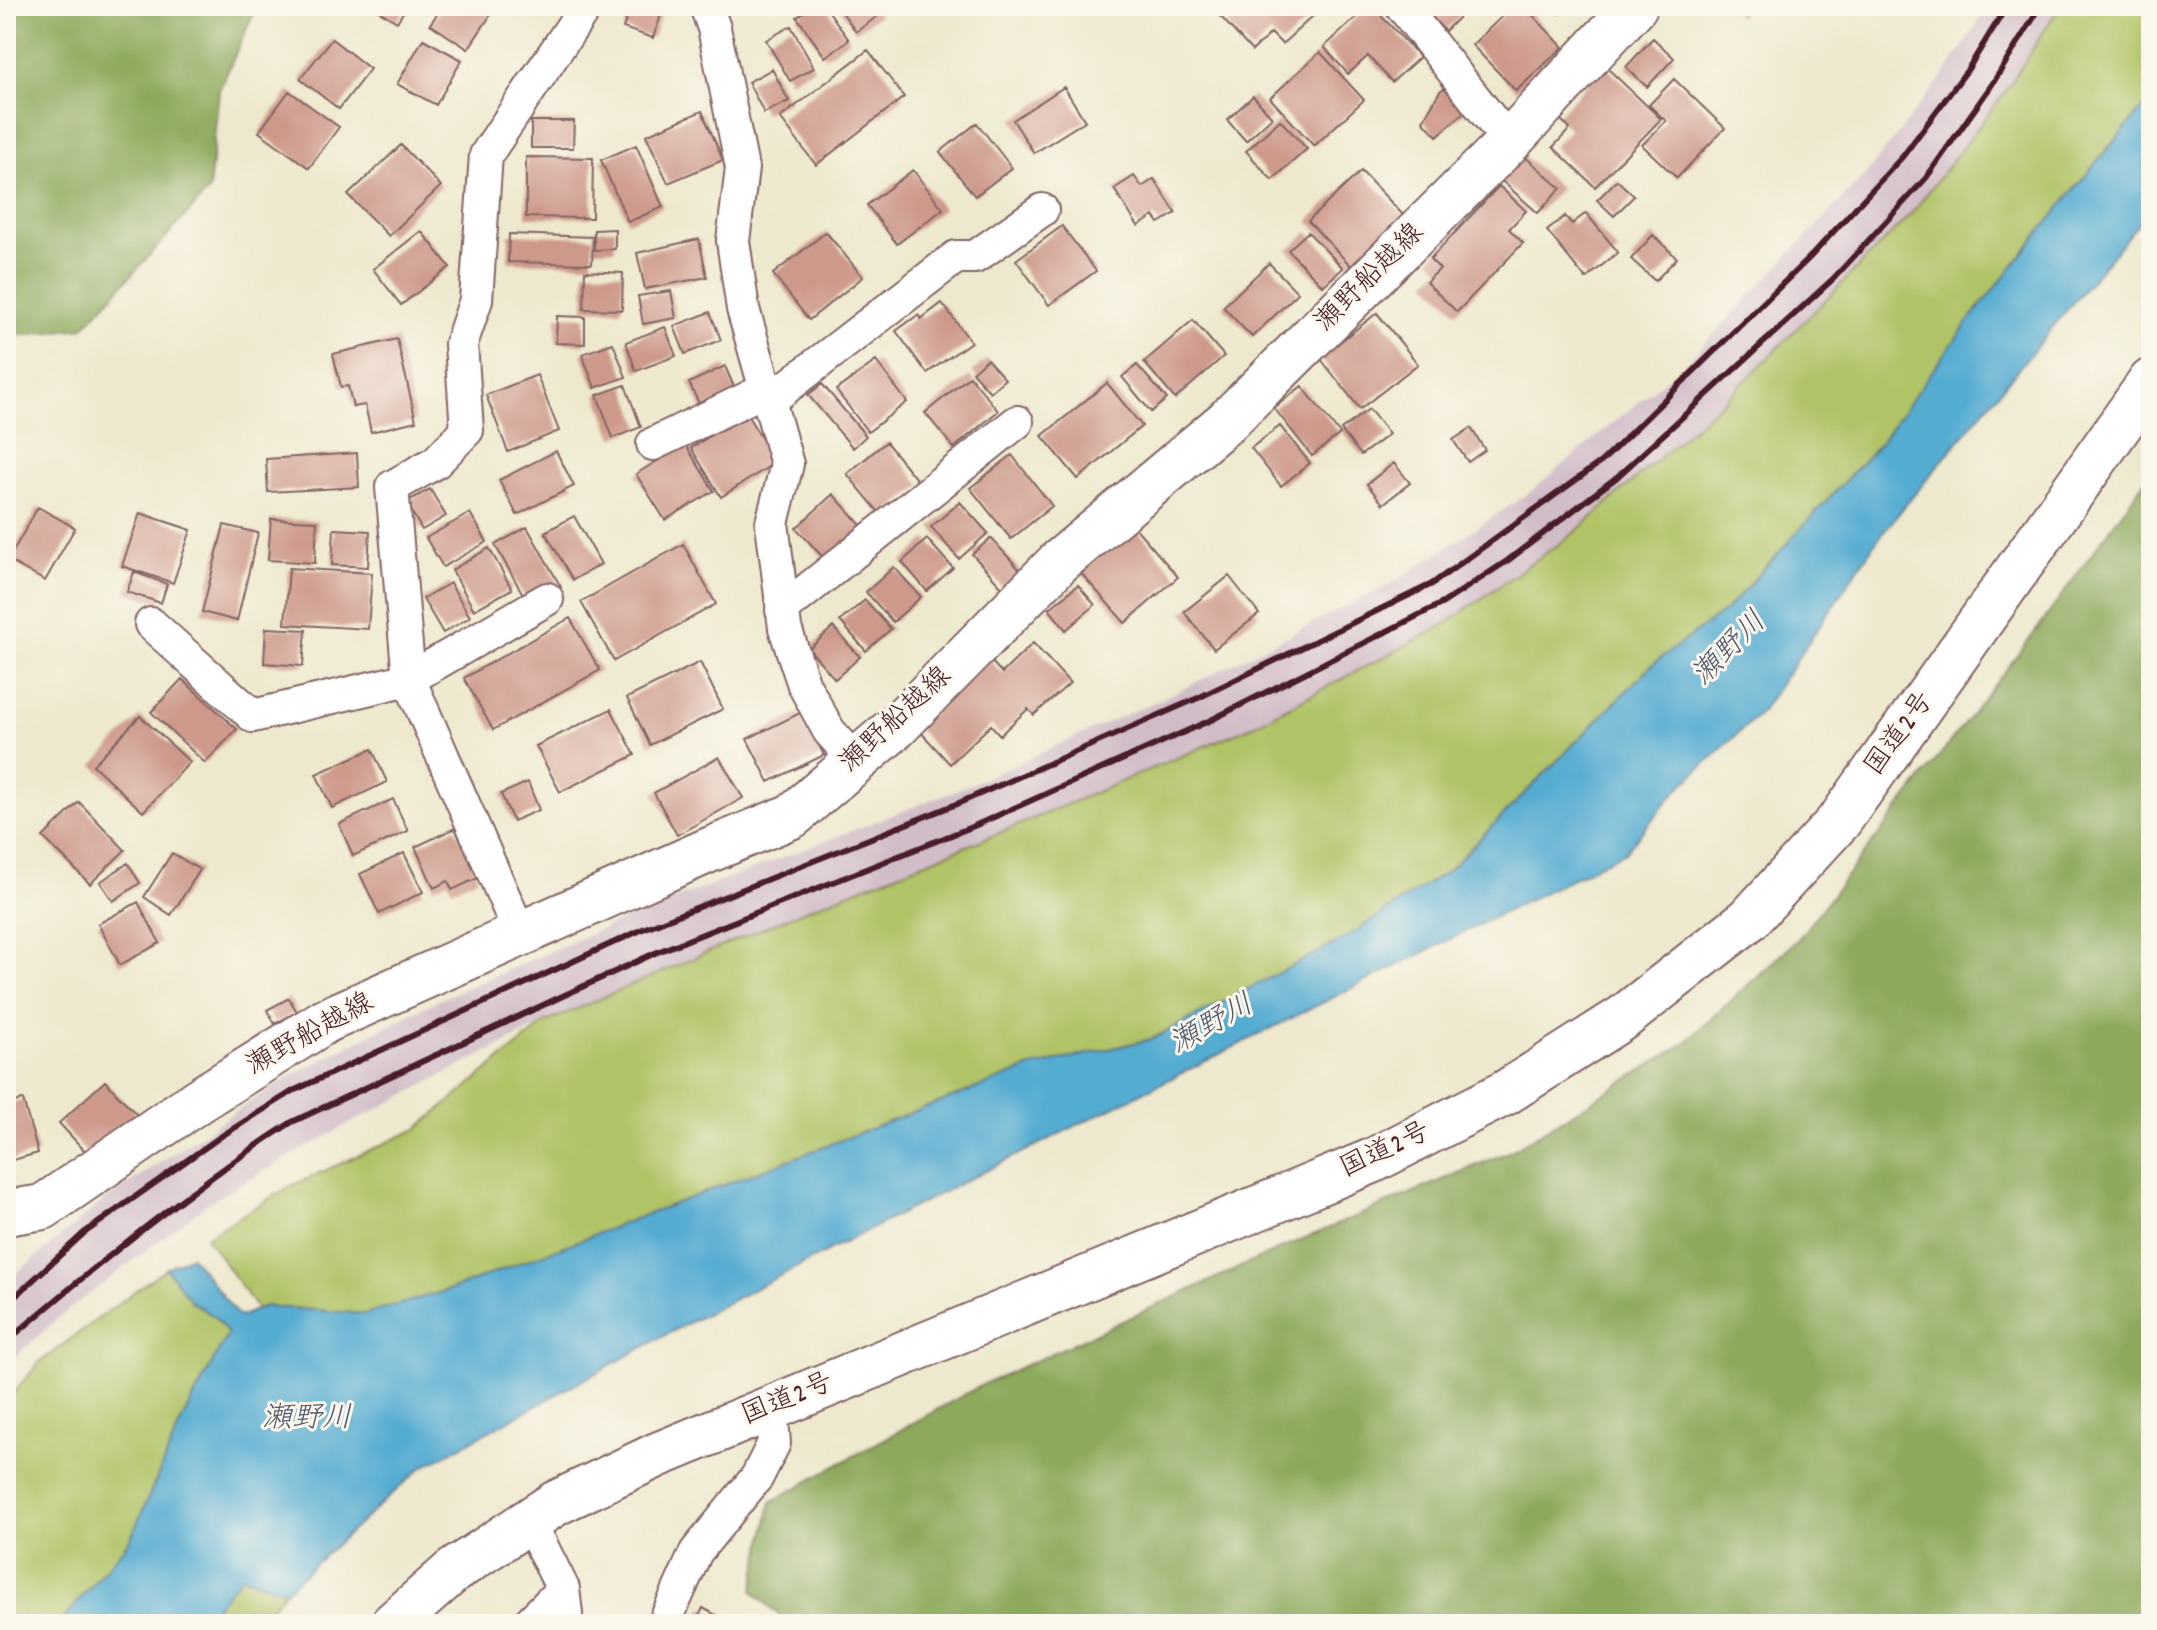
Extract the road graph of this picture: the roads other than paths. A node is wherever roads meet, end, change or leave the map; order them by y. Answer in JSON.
{"nodes":[{"id":1,"x":586,"y":6,"type":"edge"},
{"id":2,"x":706,"y":6,"type":"edge"},
{"id":3,"x":1402,"y":6,"type":"edge"},
{"id":4,"x":1635,"y":6,"type":"edge"},
{"id":5,"x":1509,"y":142,"type":"junction"},
{"id":6,"x":1042,"y":210,"type":"dead end"},
{"id":7,"x":2151,"y":381,"type":"edge"},
{"id":8,"x":768,"y":394,"type":"junction"},
{"id":9,"x":1017,"y":422,"type":"dead end"},
{"id":10,"x":653,"y":444,"type":"dead end"},
{"id":11,"x":547,"y":599,"type":"dead end"},
{"id":12,"x":782,"y":610,"type":"junction"},
{"id":13,"x":151,"y":624,"type":"dead end"},
{"id":14,"x":409,"y":679,"type":"junction"},
{"id":15,"x":856,"y":761,"type":"junction"},
{"id":16,"x":521,"y":936,"type":"junction"},
{"id":17,"x":6,"y":1213,"type":"edge"},
{"id":18,"x":771,"y":1408,"type":"junction"},
{"id":19,"x":529,"y":1521,"type":"junction"},
{"id":20,"x":563,"y":1589,"type":"junction"},
{"id":21,"x":393,"y":1624,"type":"edge"},
{"id":22,"x":528,"y":1624,"type":"edge"},
{"id":23,"x":559,"y":1624,"type":"edge"},
{"id":24,"x":664,"y":1624,"type":"edge"}],
"edges":[{"from":1,"to":14,"type":"street"},
{"from":2,"to":8,"type":"street"},
{"from":3,"to":5,"type":"street"},
{"from":4,"to":5,"type":"main road","name":"瀬野船越線"},
{"from":5,"to":15,"type":"main road","name":"瀬野船越線"},
{"from":6,"to":8,"type":"street"},
{"from":7,"to":18,"type":"main road","name":"国道2号"},
{"from":8,"to":10,"type":"street"},
{"from":8,"to":12,"type":"street"},
{"from":9,"to":12,"type":"street"},
{"from":11,"to":14,"type":"street"},
{"from":12,"to":15,"type":"street"},
{"from":13,"to":14,"type":"street"},
{"from":14,"to":16,"type":"street"},
{"from":15,"to":16,"type":"main road","name":"瀬野船越線"},
{"from":16,"to":17,"type":"main road","name":"瀬野船越線"},
{"from":18,"to":19,"type":"main road","name":"国道2号"},
{"from":18,"to":24,"type":"street"},
{"from":19,"to":20,"type":"street"},
{"from":19,"to":21,"type":"main road","name":"国道2号"},
{"from":20,"to":22,"type":"street"},
{"from":20,"to":23,"type":"street"}]}
